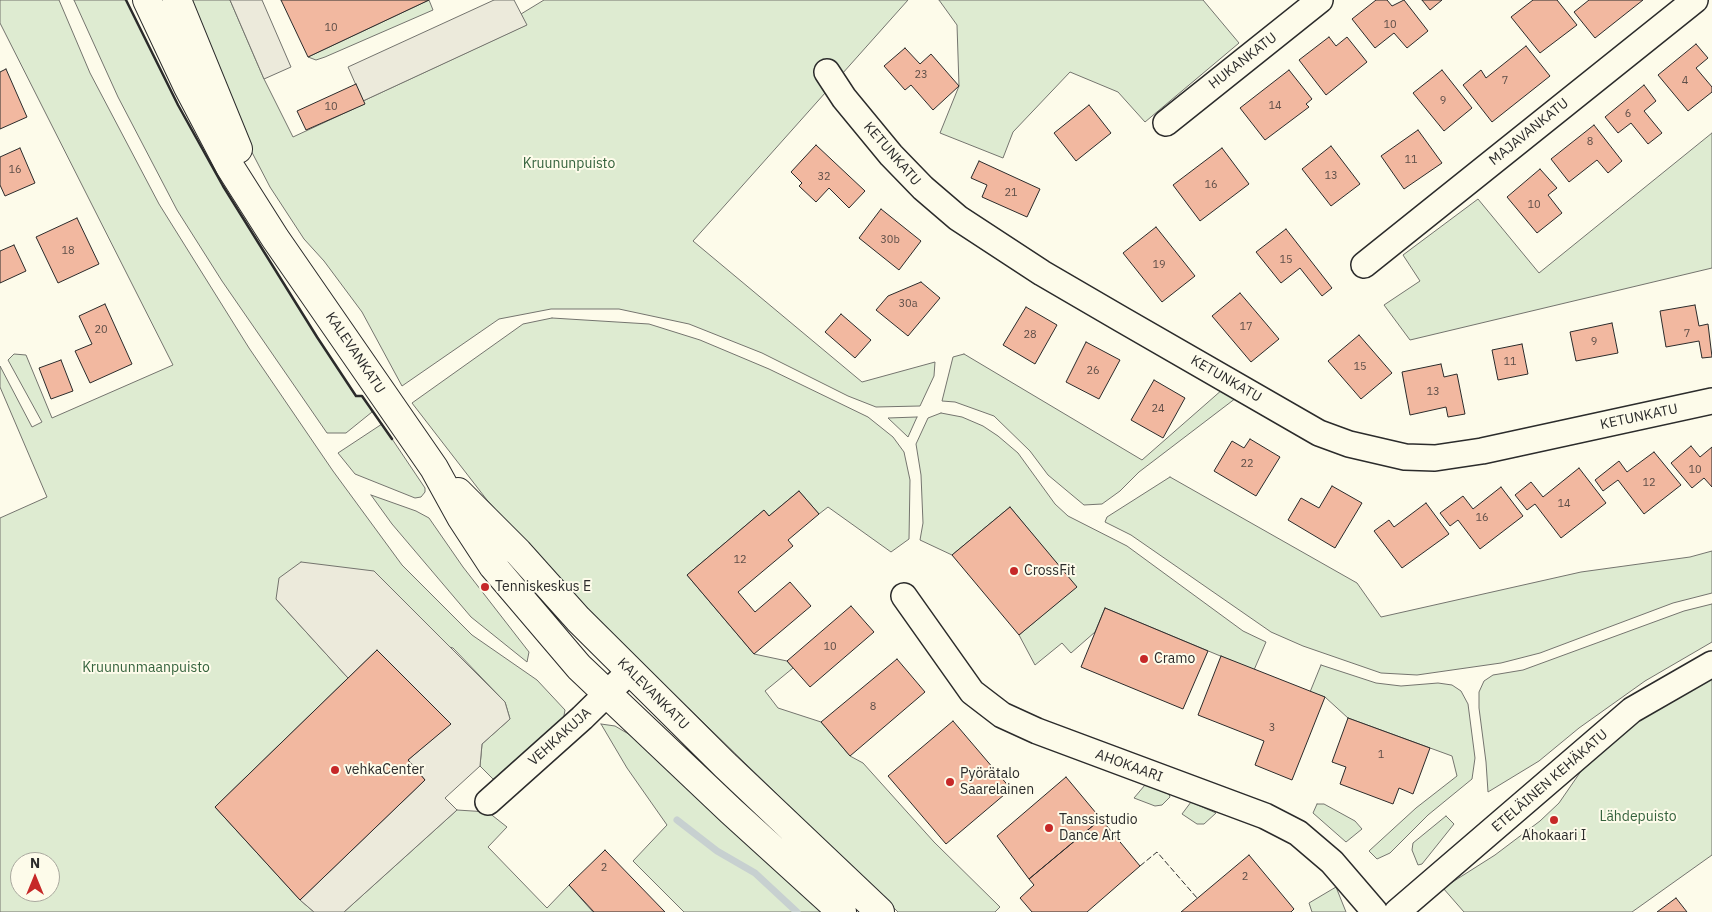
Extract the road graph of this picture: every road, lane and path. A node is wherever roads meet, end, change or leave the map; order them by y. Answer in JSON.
{"nodes":[{"id":1,"x":147,"y":0,"type":"edge"},
{"id":2,"x":177,"y":0,"type":"edge"},
{"id":3,"x":1320,"y":0,"type":"edge"},
{"id":4,"x":1695,"y":0,"type":"edge"},
{"id":5,"x":826,"y":72,"type":"dead end"},
{"id":6,"x":1166,"y":122,"type":"dead end"},
{"id":7,"x":274,"y":238,"type":"junction"},
{"id":8,"x":1364,"y":265,"type":"dead end"},
{"id":9,"x":1712,"y":401,"type":"edge"},
{"id":10,"x":434,"y":468,"type":"junction"},
{"id":11,"x":904,"y":596,"type":"dead end"},
{"id":12,"x":1712,"y":664,"type":"edge"},
{"id":13,"x":630,"y":671,"type":"junction"},
{"id":14,"x":606,"y":694,"type":"junction"},
{"id":15,"x":488,"y":802,"type":"dead end"},
{"id":16,"x":842,"y":912,"type":"edge"},
{"id":17,"x":880,"y":912,"type":"edge"},
{"id":18,"x":1375,"y":912,"type":"edge"},
{"id":19,"x":1398,"y":912,"type":"edge"}],
"edges":[{"from":1,"to":7,"type":"main road","name":"KALEVANKATU"},
{"from":2,"to":7,"type":"main road","name":"KALEVANKATU"},
{"from":3,"to":6,"type":"street","name":"HUKANKATU"},
{"from":4,"to":8,"type":"street","name":"MAJAVANKATU"},
{"from":5,"to":9,"type":"street","name":"KETUNKATU"},
{"from":7,"to":10,"type":"main road","name":"KALEVANKATU"},
{"from":10,"to":13,"type":"main road","name":"KALEVANKATU"},
{"from":10,"to":14,"type":"main road","name":"KALEVANKATU"},
{"from":11,"to":18,"type":"street","name":"AHOKAARI"},
{"from":12,"to":19,"type":"street","name":"ETELÄINEN KEHÄKATU"},
{"from":13,"to":14,"type":"street","name":"VEHKAKUJA"},
{"from":13,"to":17,"type":"main road","name":"KALEVANKATU"},
{"from":14,"to":15,"type":"street","name":"VEHKAKUJA"},
{"from":14,"to":16,"type":"main road","name":"KALEVANKATU"}]}
